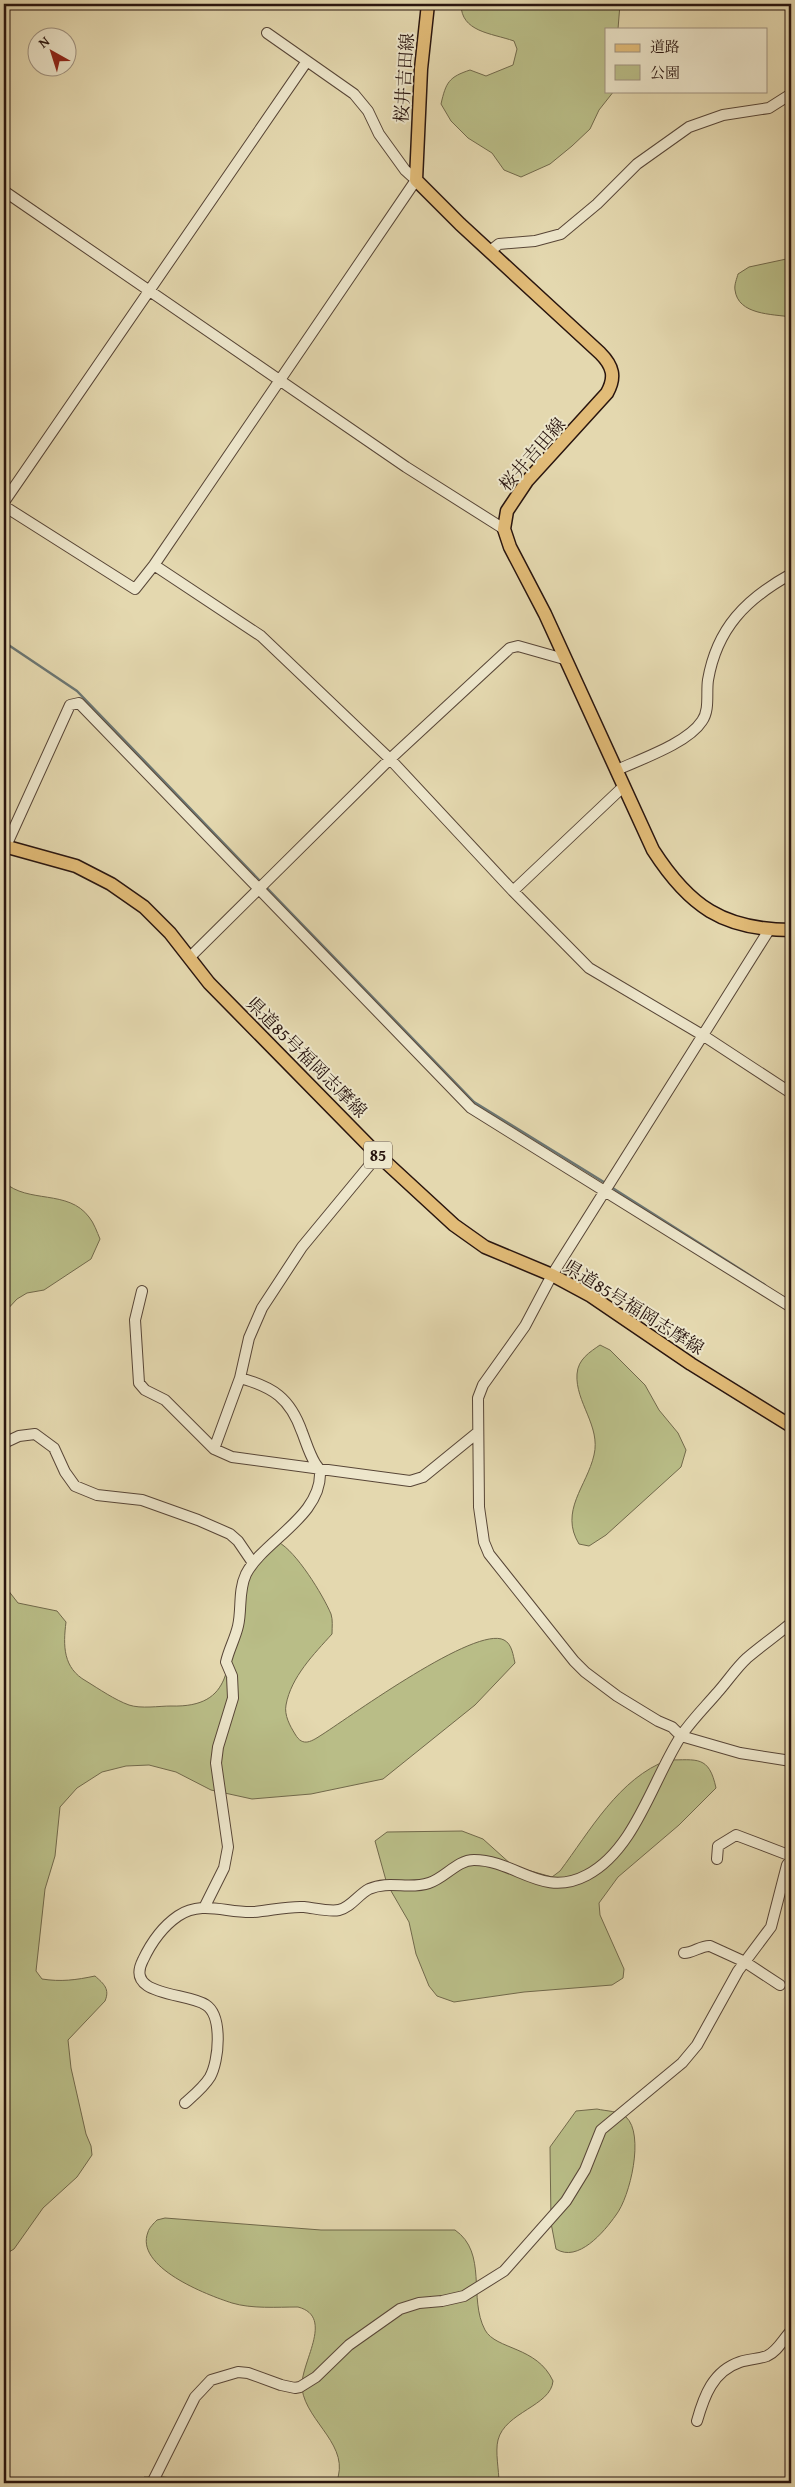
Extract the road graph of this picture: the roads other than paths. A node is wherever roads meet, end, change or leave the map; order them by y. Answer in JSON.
{"nodes":[{"id":1,"x":428,"y":4,"type":"edge"},
{"id":2,"x":268,"y":33,"type":"dead end"},
{"id":3,"x":307,"y":61,"type":"junction"},
{"id":4,"x":791,"y":94,"type":"edge"},
{"id":5,"x":416,"y":180,"type":"junction"},
{"id":6,"x":4,"y":191,"type":"edge"},
{"id":7,"x":490,"y":251,"type":"junction"},
{"id":8,"x":151,"y":290,"type":"junction"},
{"id":9,"x":280,"y":381,"type":"junction"},
{"id":10,"x":4,"y":504,"type":"edge"},
{"id":11,"x":504,"y":529,"type":"junction"},
{"id":12,"x":154,"y":565,"type":"junction"},
{"id":13,"x":791,"y":574,"type":"edge"},
{"id":14,"x":564,"y":659,"type":"junction"},
{"id":15,"x":390,"y":759,"type":"junction"},
{"id":16,"x":617,"y":770,"type":"junction"},
{"id":17,"x":624,"y":786,"type":"junction"},
{"id":18,"x":5,"y":846,"type":"edge"},
{"id":19,"x":260,"y":889,"type":"junction"},
{"id":20,"x":513,"y":891,"type":"junction"},
{"id":21,"x":769,"y":930,"type":"junction"},
{"id":22,"x":791,"y":930,"type":"edge"},
{"id":23,"x":190,"y":958,"type":"junction"},
{"id":24,"x":704,"y":1036,"type":"junction"},
{"id":25,"x":791,"y":1093,"type":"edge"},
{"id":26,"x":378,"y":1155,"type":"junction"},
{"id":27,"x":606,"y":1192,"type":"junction"},
{"id":28,"x":552,"y":1275,"type":"junction"},
{"id":29,"x":142,"y":1291,"type":"dead end"},
{"id":30,"x":791,"y":1307,"type":"edge"},
{"id":31,"x":240,"y":1378,"type":"junction"},
{"id":32,"x":791,"y":1426,"type":"edge"},
{"id":33,"x":477,"y":1433,"type":"junction"},
{"id":34,"x":4,"y":1443,"type":"edge"},
{"id":35,"x":214,"y":1449,"type":"junction"},
{"id":36,"x":321,"y":1470,"type":"junction"},
{"id":37,"x":252,"y":1563,"type":"junction"},
{"id":38,"x":791,"y":1623,"type":"edge"},
{"id":39,"x":681,"y":1736,"type":"junction"},
{"id":40,"x":791,"y":1761,"type":"edge"},
{"id":41,"x":791,"y":1857,"type":"edge"},
{"id":42,"x":717,"y":1859,"type":"dead end"},
{"id":43,"x":204,"y":1906,"type":"junction"},
{"id":44,"x":684,"y":1953,"type":"dead end"},
{"id":45,"x":745,"y":1962,"type":"junction"},
{"id":46,"x":780,"y":1985,"type":"dead end"},
{"id":47,"x":186,"y":2103,"type":"dead end"},
{"id":48,"x":791,"y":2331,"type":"edge"},
{"id":49,"x":697,"y":2421,"type":"dead end"},
{"id":50,"x":152,"y":2483,"type":"edge"}],
"edges":[{"from":1,"to":5,"type":"main road","name":"桜井吉田線"},
{"from":2,"to":3,"type":"street"},
{"from":3,"to":5,"type":"street"},
{"from":3,"to":8,"type":"street"},
{"from":4,"to":7,"type":"street"},
{"from":5,"to":7,"type":"main road","name":"桜井吉田線"},
{"from":5,"to":9,"type":"street"},
{"from":6,"to":8,"type":"street"},
{"from":7,"to":11,"type":"main road","name":"桜井吉田線"},
{"from":8,"to":9,"type":"street"},
{"from":8,"to":10,"type":"street"},
{"from":9,"to":11,"type":"street"},
{"from":9,"to":12,"type":"street"},
{"from":10,"to":12,"type":"street"},
{"from":11,"to":14,"type":"main road"},
{"from":12,"to":15,"type":"street"},
{"from":13,"to":16,"type":"street"},
{"from":14,"to":15,"type":"street"},
{"from":14,"to":16,"type":"main road"},
{"from":15,"to":19,"type":"street"},
{"from":15,"to":20,"type":"street"},
{"from":16,"to":17,"type":"main road"},
{"from":17,"to":20,"type":"street"},
{"from":17,"to":21,"type":"main road"},
{"from":18,"to":19,"type":"street"},
{"from":18,"to":23,"type":"main road","name":"県道85号福岡志摩線","number":"85"},
{"from":19,"to":23,"type":"street"},
{"from":19,"to":27,"type":"street"},
{"from":20,"to":24,"type":"street"},
{"from":21,"to":22,"type":"main road"},
{"from":21,"to":24,"type":"street"},
{"from":23,"to":26,"type":"main road","name":"県道85号福岡志摩線","number":"85"},
{"from":24,"to":25,"type":"street"},
{"from":24,"to":27,"type":"street"},
{"from":26,"to":28,"type":"main road","name":"県道85号福岡志摩線","number":"85"},
{"from":26,"to":31,"type":"street"},
{"from":27,"to":28,"type":"street"},
{"from":27,"to":30,"type":"street"},
{"from":28,"to":32,"type":"main road","name":"県道85号福岡志摩線","number":"85"},
{"from":28,"to":33,"type":"street"},
{"from":29,"to":35,"type":"street"},
{"from":31,"to":35,"type":"street"},
{"from":31,"to":36,"type":"street"},
{"from":33,"to":36,"type":"street"},
{"from":33,"to":39,"type":"street"},
{"from":34,"to":37,"type":"street"},
{"from":35,"to":36,"type":"street"},
{"from":36,"to":37,"type":"street"},
{"from":37,"to":43,"type":"street"},
{"from":38,"to":39,"type":"street"},
{"from":39,"to":40,"type":"street"},
{"from":39,"to":43,"type":"street"},
{"from":41,"to":42,"type":"street"},
{"from":41,"to":45,"type":"street"},
{"from":43,"to":47,"type":"street"},
{"from":44,"to":45,"type":"street"},
{"from":45,"to":46,"type":"street"},
{"from":45,"to":50,"type":"street"},
{"from":48,"to":49,"type":"street"}]}
